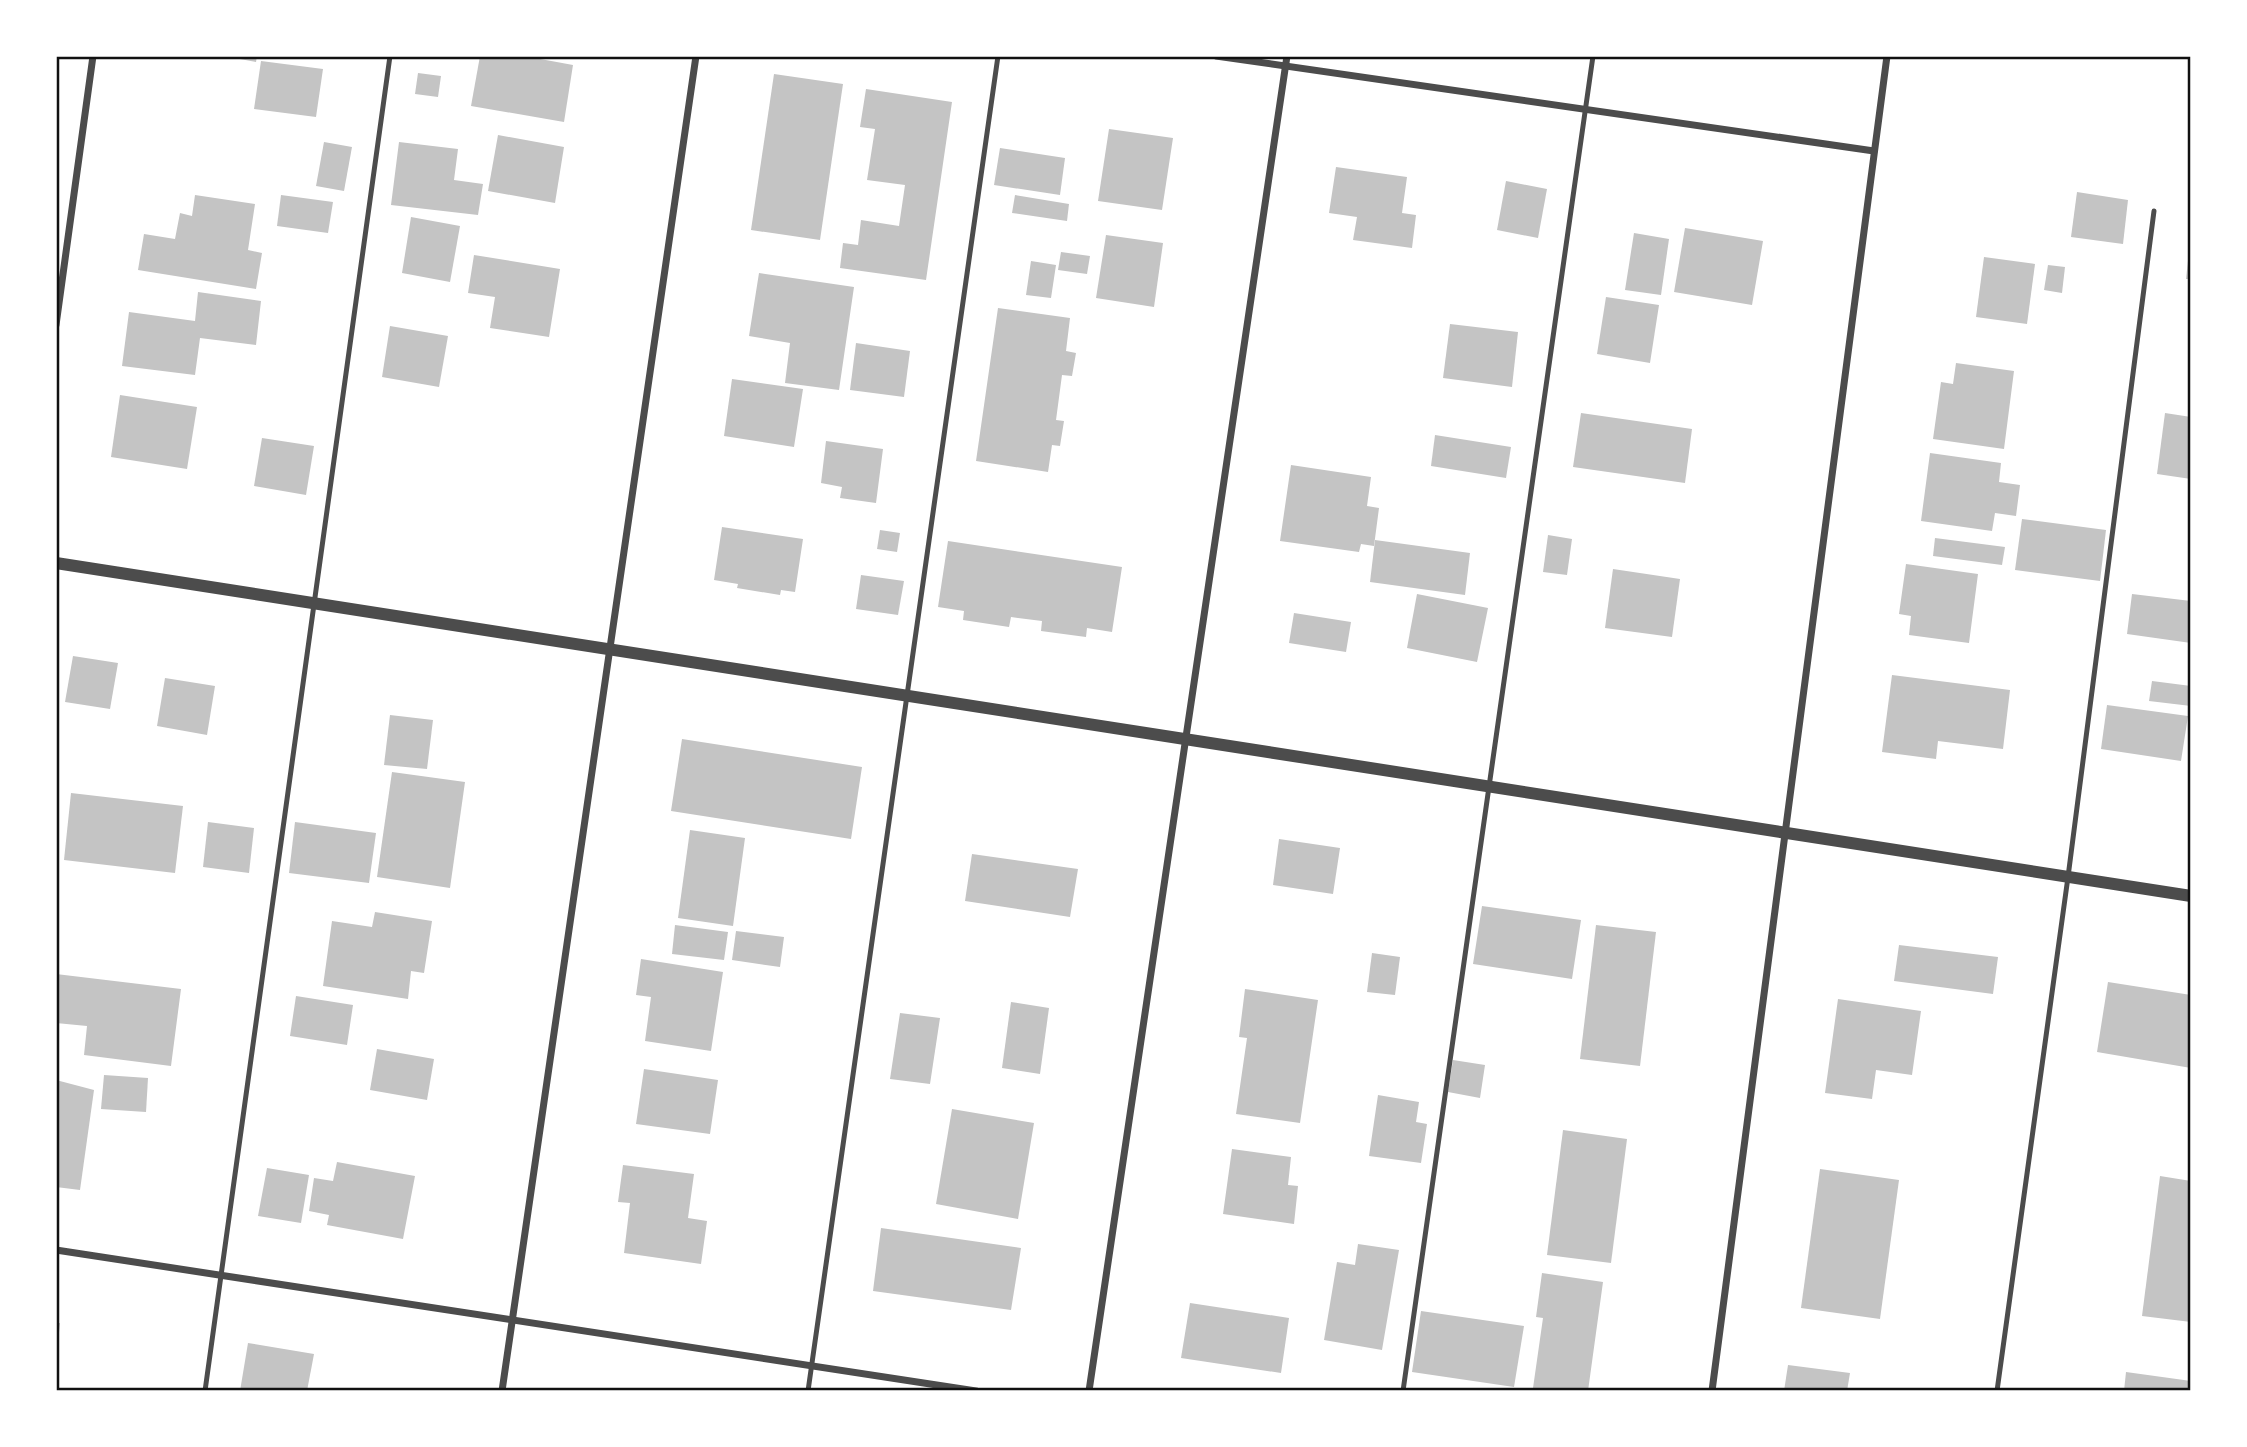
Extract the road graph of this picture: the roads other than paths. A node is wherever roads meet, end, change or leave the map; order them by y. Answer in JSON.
{"nodes":[{"id":1,"x":93,"y":56,"type":"edge"},
{"id":2,"x":390,"y":56,"type":"edge"},
{"id":3,"x":696,"y":56,"type":"edge"},
{"id":4,"x":998,"y":56,"type":"edge"},
{"id":5,"x":1216,"y":56,"type":"edge"},
{"id":6,"x":1287,"y":56,"type":"edge"},
{"id":7,"x":1593,"y":56,"type":"edge"},
{"id":8,"x":1887,"y":56,"type":"edge"},
{"id":9,"x":1285,"y":65,"type":"junction"},
{"id":10,"x":1586,"y":110,"type":"junction"},
{"id":11,"x":1874,"y":151,"type":"junction"},
{"id":12,"x":2154,"y":211,"type":"dead end"},
{"id":13,"x":56,"y":325,"type":"edge"},
{"id":14,"x":56,"y":563,"type":"edge"},
{"id":15,"x":315,"y":604,"type":"junction"},
{"id":16,"x":609,"y":650,"type":"junction"},
{"id":17,"x":907,"y":696,"type":"junction"},
{"id":18,"x":1184,"y":740,"type":"junction"},
{"id":19,"x":1491,"y":788,"type":"junction"},
{"id":20,"x":1786,"y":833,"type":"junction"},
{"id":21,"x":2068,"y":877,"type":"junction"},
{"id":22,"x":2191,"y":896,"type":"edge"},
{"id":23,"x":56,"y":1250,"type":"edge"},
{"id":24,"x":221,"y":1275,"type":"junction"},
{"id":25,"x":513,"y":1319,"type":"junction"},
{"id":26,"x":812,"y":1364,"type":"junction"},
{"id":27,"x":205,"y":1391,"type":"edge"},
{"id":28,"x":502,"y":1391,"type":"edge"},
{"id":29,"x":808,"y":1391,"type":"edge"},
{"id":30,"x":976,"y":1391,"type":"edge"},
{"id":31,"x":1089,"y":1391,"type":"edge"},
{"id":32,"x":1403,"y":1391,"type":"edge"},
{"id":33,"x":1712,"y":1391,"type":"edge"},
{"id":34,"x":1997,"y":1391,"type":"edge"}],
"edges":[{"from":1,"to":13,"type":"street"},
{"from":2,"to":15,"type":"lane"},
{"from":3,"to":16,"type":"street"},
{"from":4,"to":17,"type":"lane"},
{"from":5,"to":9,"type":"street"},
{"from":6,"to":9,"type":"street"},
{"from":7,"to":10,"type":"lane"},
{"from":8,"to":11,"type":"street"},
{"from":9,"to":10,"type":"street"},
{"from":9,"to":18,"type":"street"},
{"from":10,"to":11,"type":"street"},
{"from":10,"to":19,"type":"lane"},
{"from":11,"to":20,"type":"street"},
{"from":12,"to":21,"type":"lane"},
{"from":14,"to":15,"type":"street"},
{"from":15,"to":16,"type":"street"},
{"from":15,"to":24,"type":"lane"},
{"from":16,"to":17,"type":"street"},
{"from":16,"to":25,"type":"street"},
{"from":17,"to":18,"type":"street"},
{"from":17,"to":26,"type":"lane"},
{"from":18,"to":19,"type":"street"},
{"from":18,"to":31,"type":"street"},
{"from":19,"to":20,"type":"street"},
{"from":19,"to":32,"type":"lane"},
{"from":20,"to":21,"type":"street"},
{"from":20,"to":33,"type":"street"},
{"from":21,"to":22,"type":"street"},
{"from":21,"to":34,"type":"lane"},
{"from":23,"to":24,"type":"street"},
{"from":24,"to":25,"type":"street"},
{"from":24,"to":27,"type":"lane"},
{"from":25,"to":26,"type":"street"},
{"from":25,"to":28,"type":"street"},
{"from":26,"to":29,"type":"lane"},
{"from":26,"to":30,"type":"street"}]}
